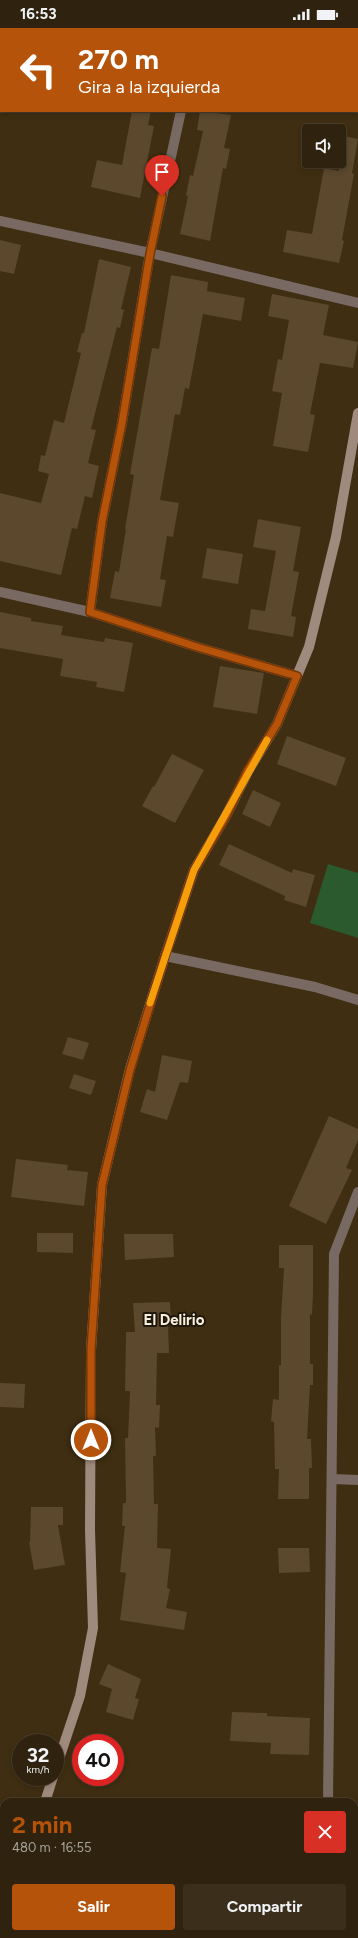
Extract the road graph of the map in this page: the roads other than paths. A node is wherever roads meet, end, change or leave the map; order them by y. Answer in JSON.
{"nodes":[{"id":1,"x":180,"y":112,"type":"edge"},
{"id":2,"x":0,"y":221,"type":"edge"},
{"id":3,"x":150,"y":254,"type":"junction"},
{"id":4,"x":358,"y":303,"type":"edge"},
{"id":5,"x":358,"y":413,"type":"edge"},
{"id":6,"x":0,"y":592,"type":"edge"},
{"id":7,"x":90,"y":612,"type":"junction"},
{"id":8,"x":297,"y":676,"type":"junction"},
{"id":9,"x":165,"y":956,"type":"junction"},
{"id":10,"x":358,"y":1000,"type":"edge"},
{"id":11,"x":358,"y":1192,"type":"edge"},
{"id":12,"x":333,"y":1479,"type":"junction"},
{"id":13,"x":358,"y":1480,"type":"edge"},
{"id":14,"x":64,"y":1744,"type":"edge"},
{"id":15,"x":50,"y":1786,"type":"edge"},
{"id":16,"x":46,"y":1798,"type":"edge"},
{"id":17,"x":328,"y":1798,"type":"edge"}],
"edges":[{"from":1,"to":3,"type":"street"},
{"from":2,"to":3,"type":"street"},
{"from":3,"to":4,"type":"street"},
{"from":3,"to":7,"type":"street"},
{"from":5,"to":8,"type":"street"},
{"from":6,"to":7,"type":"street"},
{"from":7,"to":8,"type":"street"},
{"from":8,"to":9,"type":"street"},
{"from":9,"to":10,"type":"street"},
{"from":9,"to":14,"type":"street"},
{"from":11,"to":12,"type":"street"},
{"from":12,"to":13,"type":"street"},
{"from":12,"to":17,"type":"street"},
{"from":15,"to":16,"type":"street"}]}
